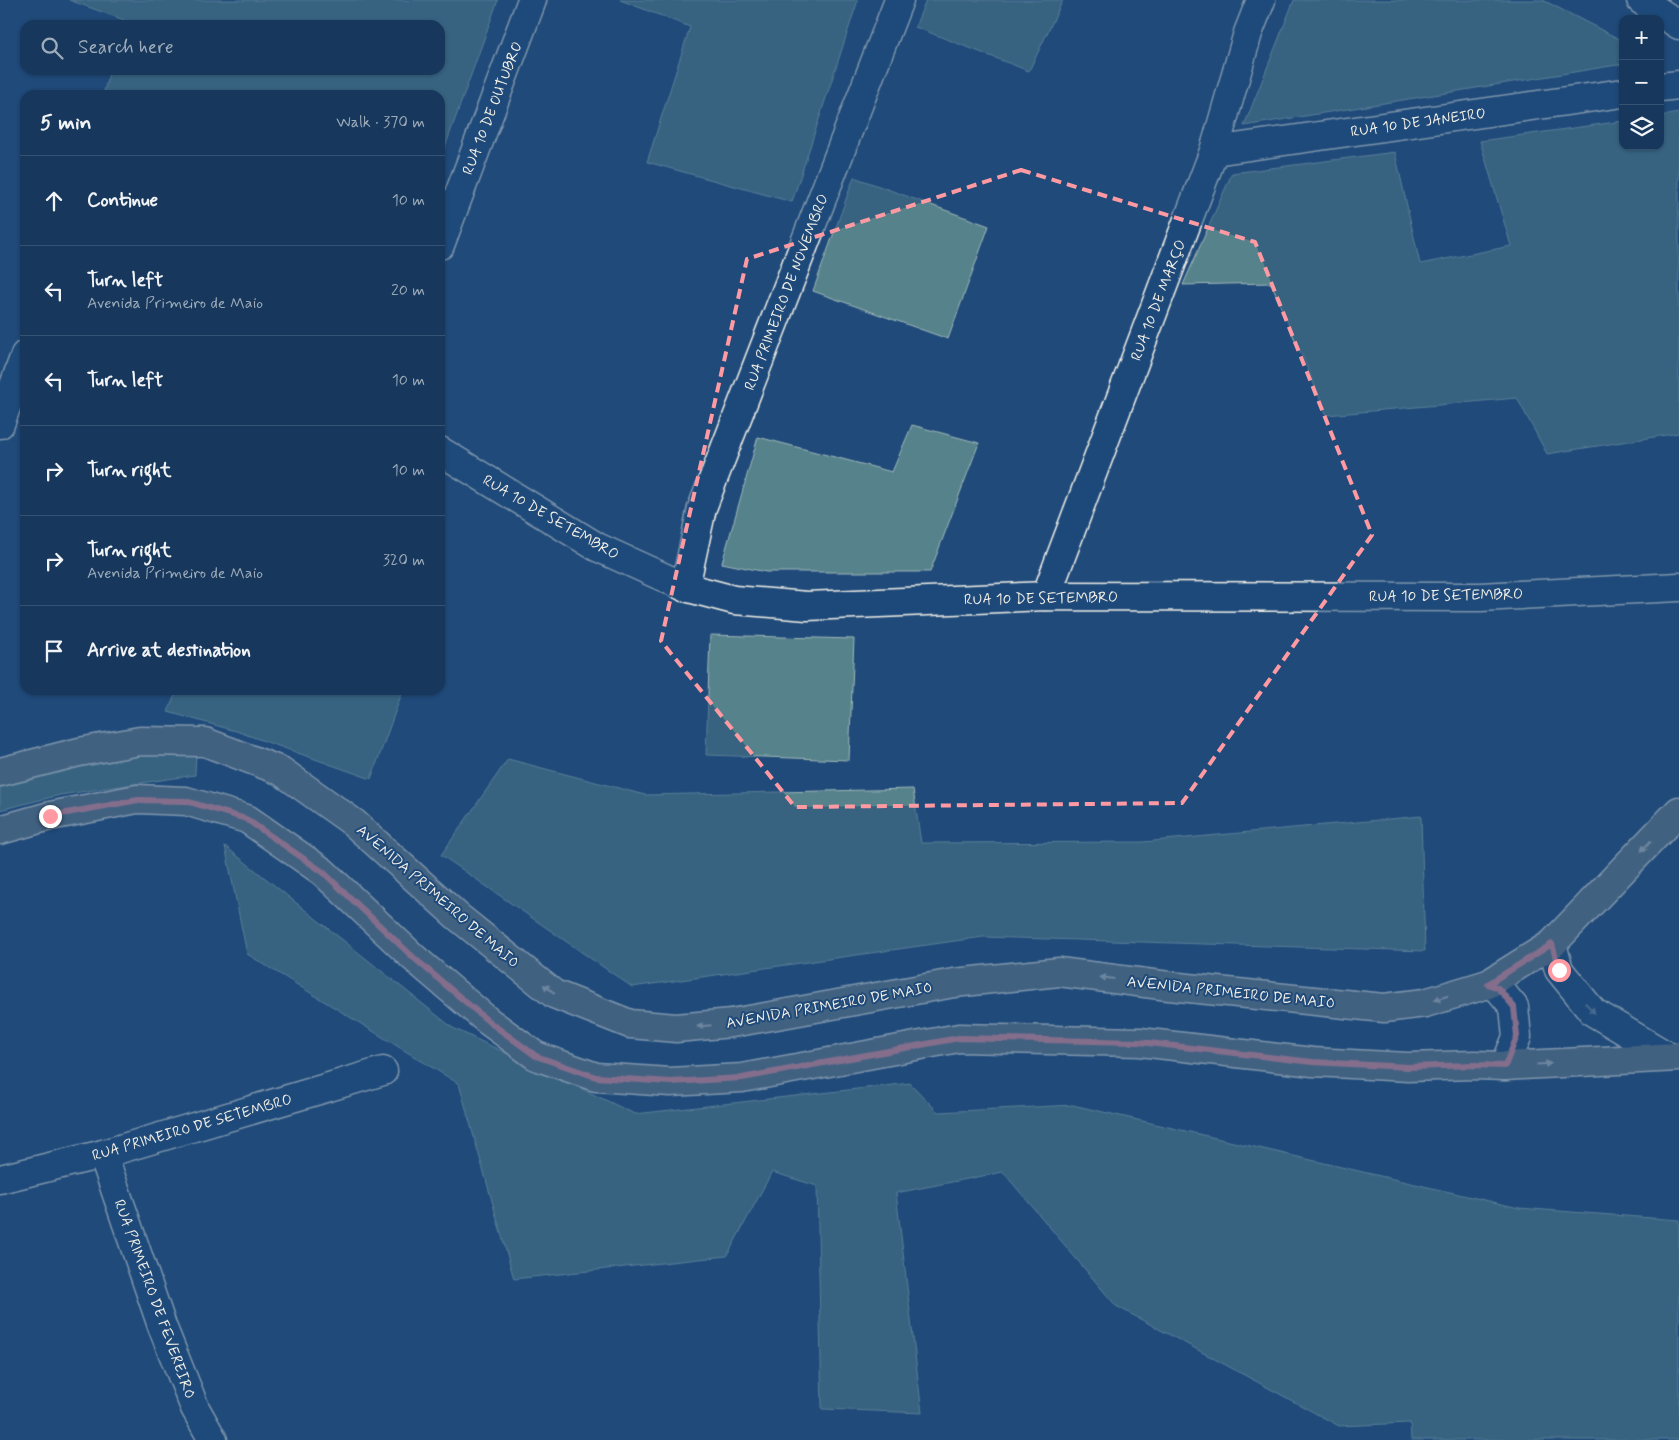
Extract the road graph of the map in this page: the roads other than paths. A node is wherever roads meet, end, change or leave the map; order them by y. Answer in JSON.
{"nodes":[{"id":1,"x":532,"y":0,"type":"edge"},
{"id":2,"x":899,"y":0,"type":"edge"},
{"id":3,"x":1261,"y":0,"type":"edge"},
{"id":4,"x":1641,"y":0,"type":"edge"},
{"id":5,"x":1679,"y":25,"type":"edge"},
{"id":6,"x":1679,"y":85,"type":"edge"},
{"id":7,"x":1664,"y":87,"type":"edge"},
{"id":8,"x":1619,"y":94,"type":"edge"},
{"id":9,"x":1214,"y":151,"type":"junction"},
{"id":10,"x":445,"y":232,"type":"edge"},
{"id":11,"x":20,"y":369,"type":"edge"},
{"id":12,"x":0,"y":424,"type":"edge"},
{"id":13,"x":445,"y":455,"type":"edge"},
{"id":14,"x":1679,"y":587,"type":"edge"},
{"id":15,"x":685,"y":588,"type":"junction"},
{"id":16,"x":1046,"y":596,"type":"junction"},
{"id":17,"x":0,"y":772,"type":"edge"},
{"id":18,"x":1679,"y":811,"type":"edge"},
{"id":19,"x":0,"y":830,"type":"edge"},
{"id":20,"x":1552,"y":944,"type":"junction"},
{"id":21,"x":1488,"y":984,"type":"junction"},
{"id":22,"x":1674,"y":1057,"type":"edge"},
{"id":23,"x":1505,"y":1066,"type":"junction"},
{"id":24,"x":383,"y":1071,"type":"dead end"},
{"id":25,"x":103,"y":1154,"type":"junction"},
{"id":26,"x":0,"y":1179,"type":"edge"},
{"id":27,"x":214,"y":1440,"type":"edge"}],
"edges":[{"from":1,"to":10,"type":"street","name":"RUA 10 DE OUTUBRO"},
{"from":2,"to":15,"type":"street","name":"RUA PRIMEIRO DE NOVEMBRO"},
{"from":3,"to":9,"type":"street","name":"RUA 10 DE MARÇO"},
{"from":4,"to":5,"type":"street"},
{"from":6,"to":7,"type":"street"},
{"from":8,"to":9,"type":"street","name":"RUA 10 DE JANEIRO"},
{"from":9,"to":16,"type":"street","name":"RUA 10 DE MARÇO"},
{"from":11,"to":12,"type":"street"},
{"from":13,"to":15,"type":"street","name":"RUA 10 DE SETEMBRO"},
{"from":14,"to":16,"type":"street","name":"RUA 10 DE SETEMBRO"},
{"from":15,"to":16,"type":"street","name":"RUA 10 DE SETEMBRO"},
{"from":21,"to":17,"type":"main road","name":"AVENIDA PRIMEIRO DE MAIO","one_way":true},
{"from":18,"to":20,"type":"main road","name":"AVENIDA PRIMEIRO DE MAIO","one_way":true},
{"from":19,"to":23,"type":"main road"},
{"from":20,"to":21,"type":"main road","name":"AVENIDA PRIMEIRO DE MAIO"},
{"from":20,"to":22,"type":"street","one_way":true},
{"from":21,"to":23,"type":"street"},
{"from":23,"to":22,"type":"main road","one_way":true},
{"from":24,"to":25,"type":"street","name":"RUA PRIMEIRO DE SETEMBRO"},
{"from":25,"to":26,"type":"street","name":"RUA PRIMEIRO DE SETEMBRO"},
{"from":25,"to":27,"type":"street","name":"RUA PRIMEIRO DE FEVEREIRO"}]}
